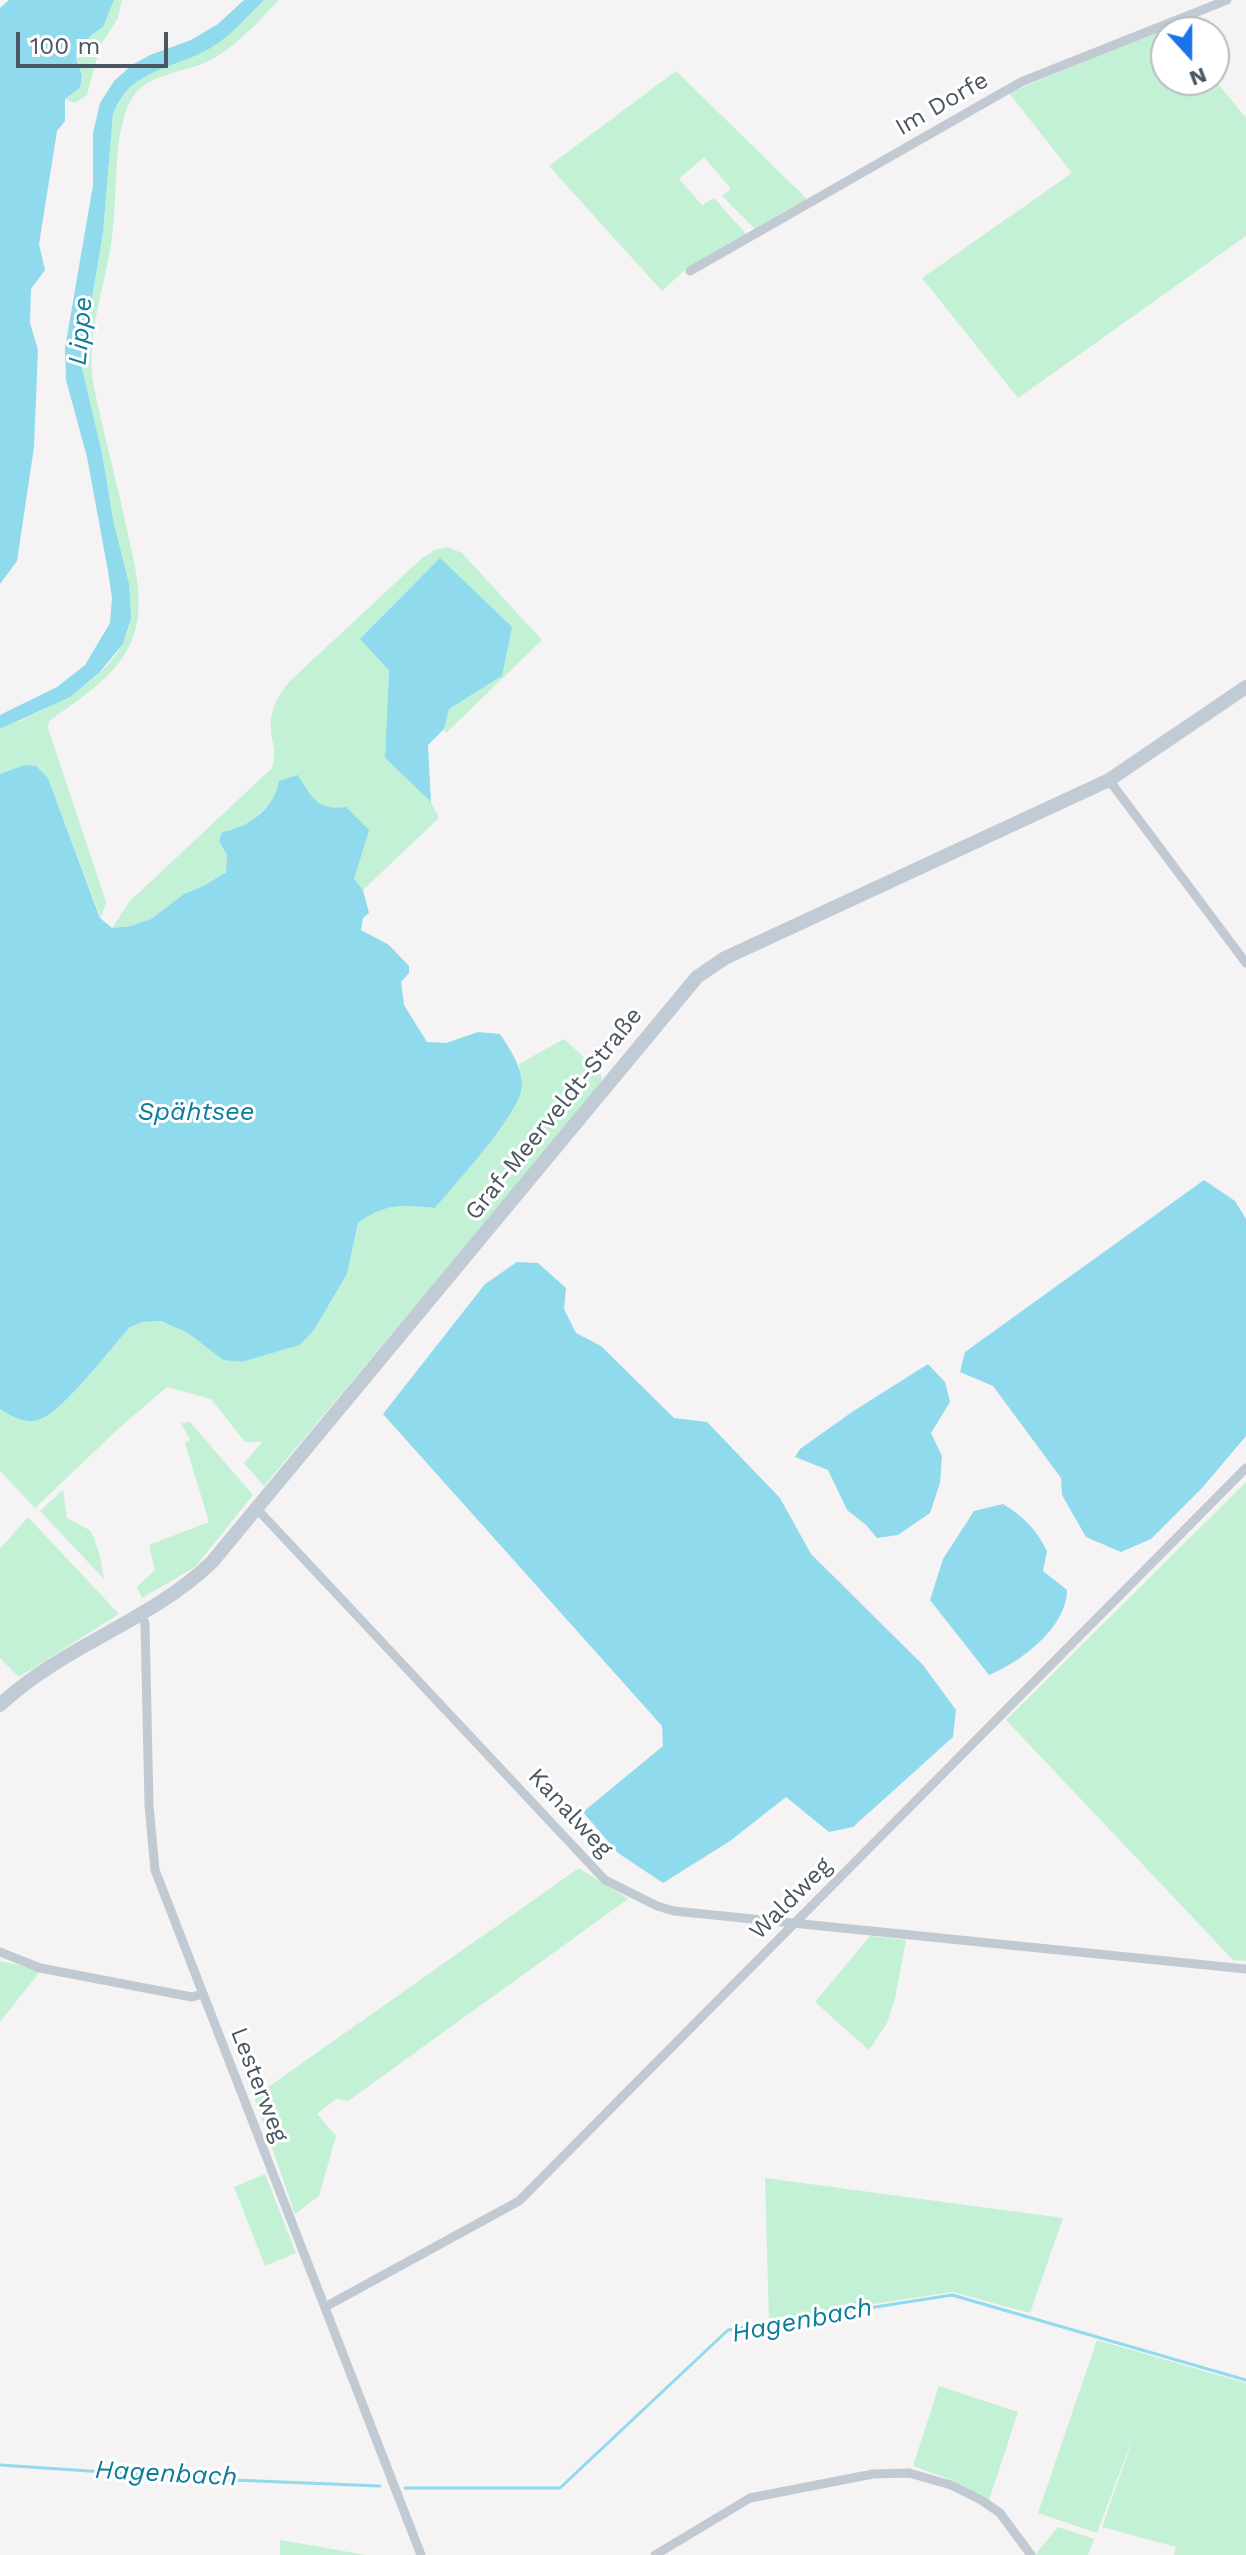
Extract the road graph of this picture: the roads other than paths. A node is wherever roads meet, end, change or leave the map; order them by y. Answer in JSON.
{"nodes":[{"id":1,"x":1227,"y":0,"type":"edge"},
{"id":2,"x":690,"y":271,"type":"dead end"},
{"id":3,"x":1246,"y":687,"type":"edge"},
{"id":4,"x":1109,"y":780,"type":"junction"},
{"id":5,"x":1246,"y":963,"type":"edge"},
{"id":6,"x":1246,"y":1468,"type":"edge"},
{"id":7,"x":257,"y":1509,"type":"junction"},
{"id":8,"x":139,"y":1614,"type":"junction"},
{"id":9,"x":0,"y":1705,"type":"edge"},
{"id":10,"x":795,"y":1923,"type":"junction"},
{"id":11,"x":0,"y":1952,"type":"edge"},
{"id":12,"x":1246,"y":1969,"type":"edge"},
{"id":13,"x":202,"y":1994,"type":"junction"},
{"id":14,"x":325,"y":2307,"type":"junction"},
{"id":15,"x":421,"y":2555,"type":"edge"},
{"id":16,"x":655,"y":2555,"type":"edge"},
{"id":17,"x":1031,"y":2555,"type":"edge"}],
"edges":[{"from":1,"to":2,"type":"street","name":"Im Dorfe"},
{"from":3,"to":4,"type":"main road","name":"Graf-Meerveldt-Straße"},
{"from":4,"to":5,"type":"street"},
{"from":4,"to":7,"type":"main road","name":"Graf-Meerveldt-Straße"},
{"from":6,"to":10,"type":"street","name":"Waldweg"},
{"from":7,"to":8,"type":"main road","name":"Graf-Meerveldt-Straße"},
{"from":7,"to":10,"type":"street","name":"Kanalweg"},
{"from":8,"to":9,"type":"main road","name":"Graf-Meerveldt-Straße"},
{"from":8,"to":13,"type":"street","name":"Lesterweg"},
{"from":10,"to":12,"type":"street","name":"Kanalweg"},
{"from":10,"to":14,"type":"street","name":"Waldweg"},
{"from":11,"to":13,"type":"street"},
{"from":13,"to":14,"type":"street","name":"Lesterweg"},
{"from":14,"to":15,"type":"street","name":"Lesterweg"},
{"from":16,"to":17,"type":"street"}]}
